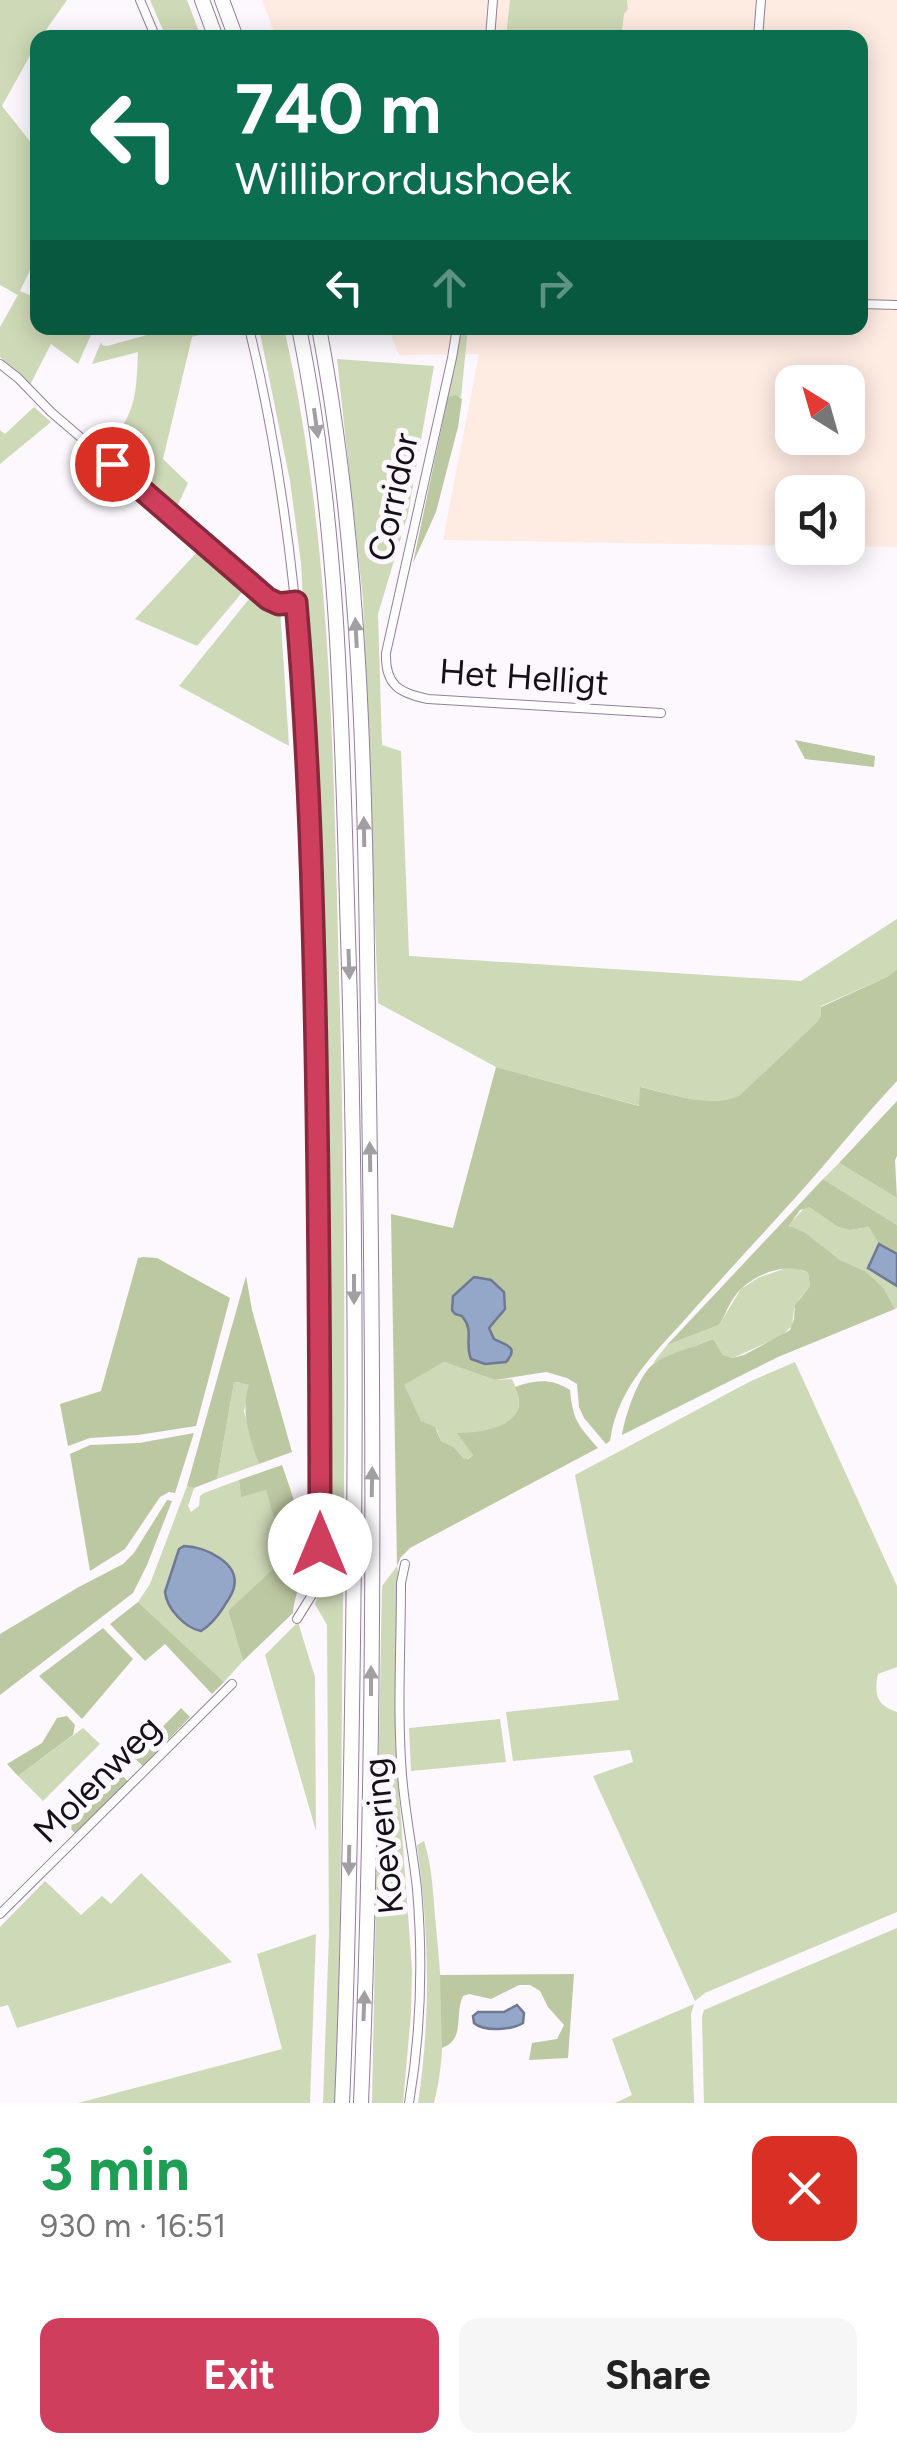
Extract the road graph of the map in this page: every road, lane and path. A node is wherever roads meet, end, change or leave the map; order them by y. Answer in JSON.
{"nodes":[{"id":1,"x":140,"y":0,"type":"edge"},
{"id":2,"x":202,"y":0,"type":"edge"},
{"id":3,"x":222,"y":0,"type":"edge"},
{"id":4,"x":493,"y":0,"type":"edge"},
{"id":5,"x":761,"y":0,"type":"edge"},
{"id":6,"x":153,"y":30,"type":"edge"},
{"id":7,"x":213,"y":30,"type":"edge"},
{"id":8,"x":233,"y":30,"type":"edge"},
{"id":9,"x":491,"y":30,"type":"edge"},
{"id":10,"x":759,"y":30,"type":"edge"},
{"id":11,"x":868,"y":304,"type":"edge"},
{"id":12,"x":897,"y":305,"type":"edge"},
{"id":13,"x":250,"y":335,"type":"edge"},
{"id":14,"x":300,"y":335,"type":"edge"},
{"id":15,"x":320,"y":335,"type":"edge"},
{"id":16,"x":456,"y":335,"type":"edge"},
{"id":17,"x":0,"y":364,"type":"edge"},
{"id":18,"x":296,"y":602,"type":"junction"},
{"id":19,"x":390,"y":678,"type":"joint"},
{"id":20,"x":661,"y":713,"type":"dead end"},
{"id":21,"x":405,"y":1564,"type":"dead end"},
{"id":22,"x":296,"y":1618,"type":"dead end"},
{"id":23,"x":232,"y":1684,"type":"dead end"},
{"id":24,"x":0,"y":1914,"type":"edge"},
{"id":25,"x":342,"y":2103,"type":"edge"},
{"id":26,"x":361,"y":2103,"type":"edge"},
{"id":27,"x":409,"y":2103,"type":"edge"}],
"edges":[{"from":1,"to":6,"type":"street"},
{"from":2,"to":7,"type":"highway"},
{"from":3,"to":8,"type":"highway"},
{"from":4,"to":9,"type":"street"},
{"from":5,"to":10,"type":"street"},
{"from":11,"to":12,"type":"street"},
{"from":13,"to":18,"type":"street"},
{"from":14,"to":25,"type":"highway","one_way":true},
{"from":26,"to":15,"type":"highway","one_way":true},
{"from":16,"to":19,"type":"street","name":"Corridor"},
{"from":17,"to":18,"type":"street"},
{"from":18,"to":22,"type":"street"},
{"from":19,"to":20,"type":"street","name":"Het Helligt"},
{"from":21,"to":27,"type":"street","name":"Koevering"},
{"from":23,"to":24,"type":"street","name":"Molenweg"}]}
